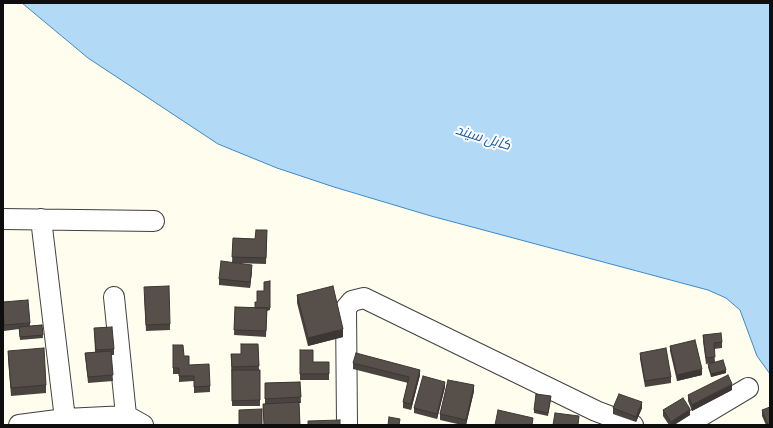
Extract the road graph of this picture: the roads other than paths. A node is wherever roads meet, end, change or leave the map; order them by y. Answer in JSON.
{"nodes":[{"id":1,"x":3,"y":219,"type":"edge"},
{"id":2,"x":41,"y":219,"type":"junction"},
{"id":3,"x":154,"y":221,"type":"dead end"},
{"id":4,"x":114,"y":297,"type":"dead end"},
{"id":5,"x":748,"y":388,"type":"dead end"},
{"id":6,"x":66,"y":419,"type":"junction"},
{"id":7,"x":132,"y":422,"type":"edge"},
{"id":8,"x":19,"y":425,"type":"edge"},
{"id":9,"x":347,"y":425,"type":"edge"},
{"id":10,"x":633,"y":425,"type":"edge"},
{"id":11,"x":686,"y":425,"type":"edge"}],
"edges":[{"from":1,"to":2,"type":"street"},
{"from":2,"to":3,"type":"street"},
{"from":2,"to":6,"type":"street"},
{"from":4,"to":7,"type":"street"},
{"from":5,"to":11,"type":"street"},
{"from":6,"to":7,"type":"street"},
{"from":6,"to":8,"type":"street"},
{"from":9,"to":10,"type":"street"}]}
